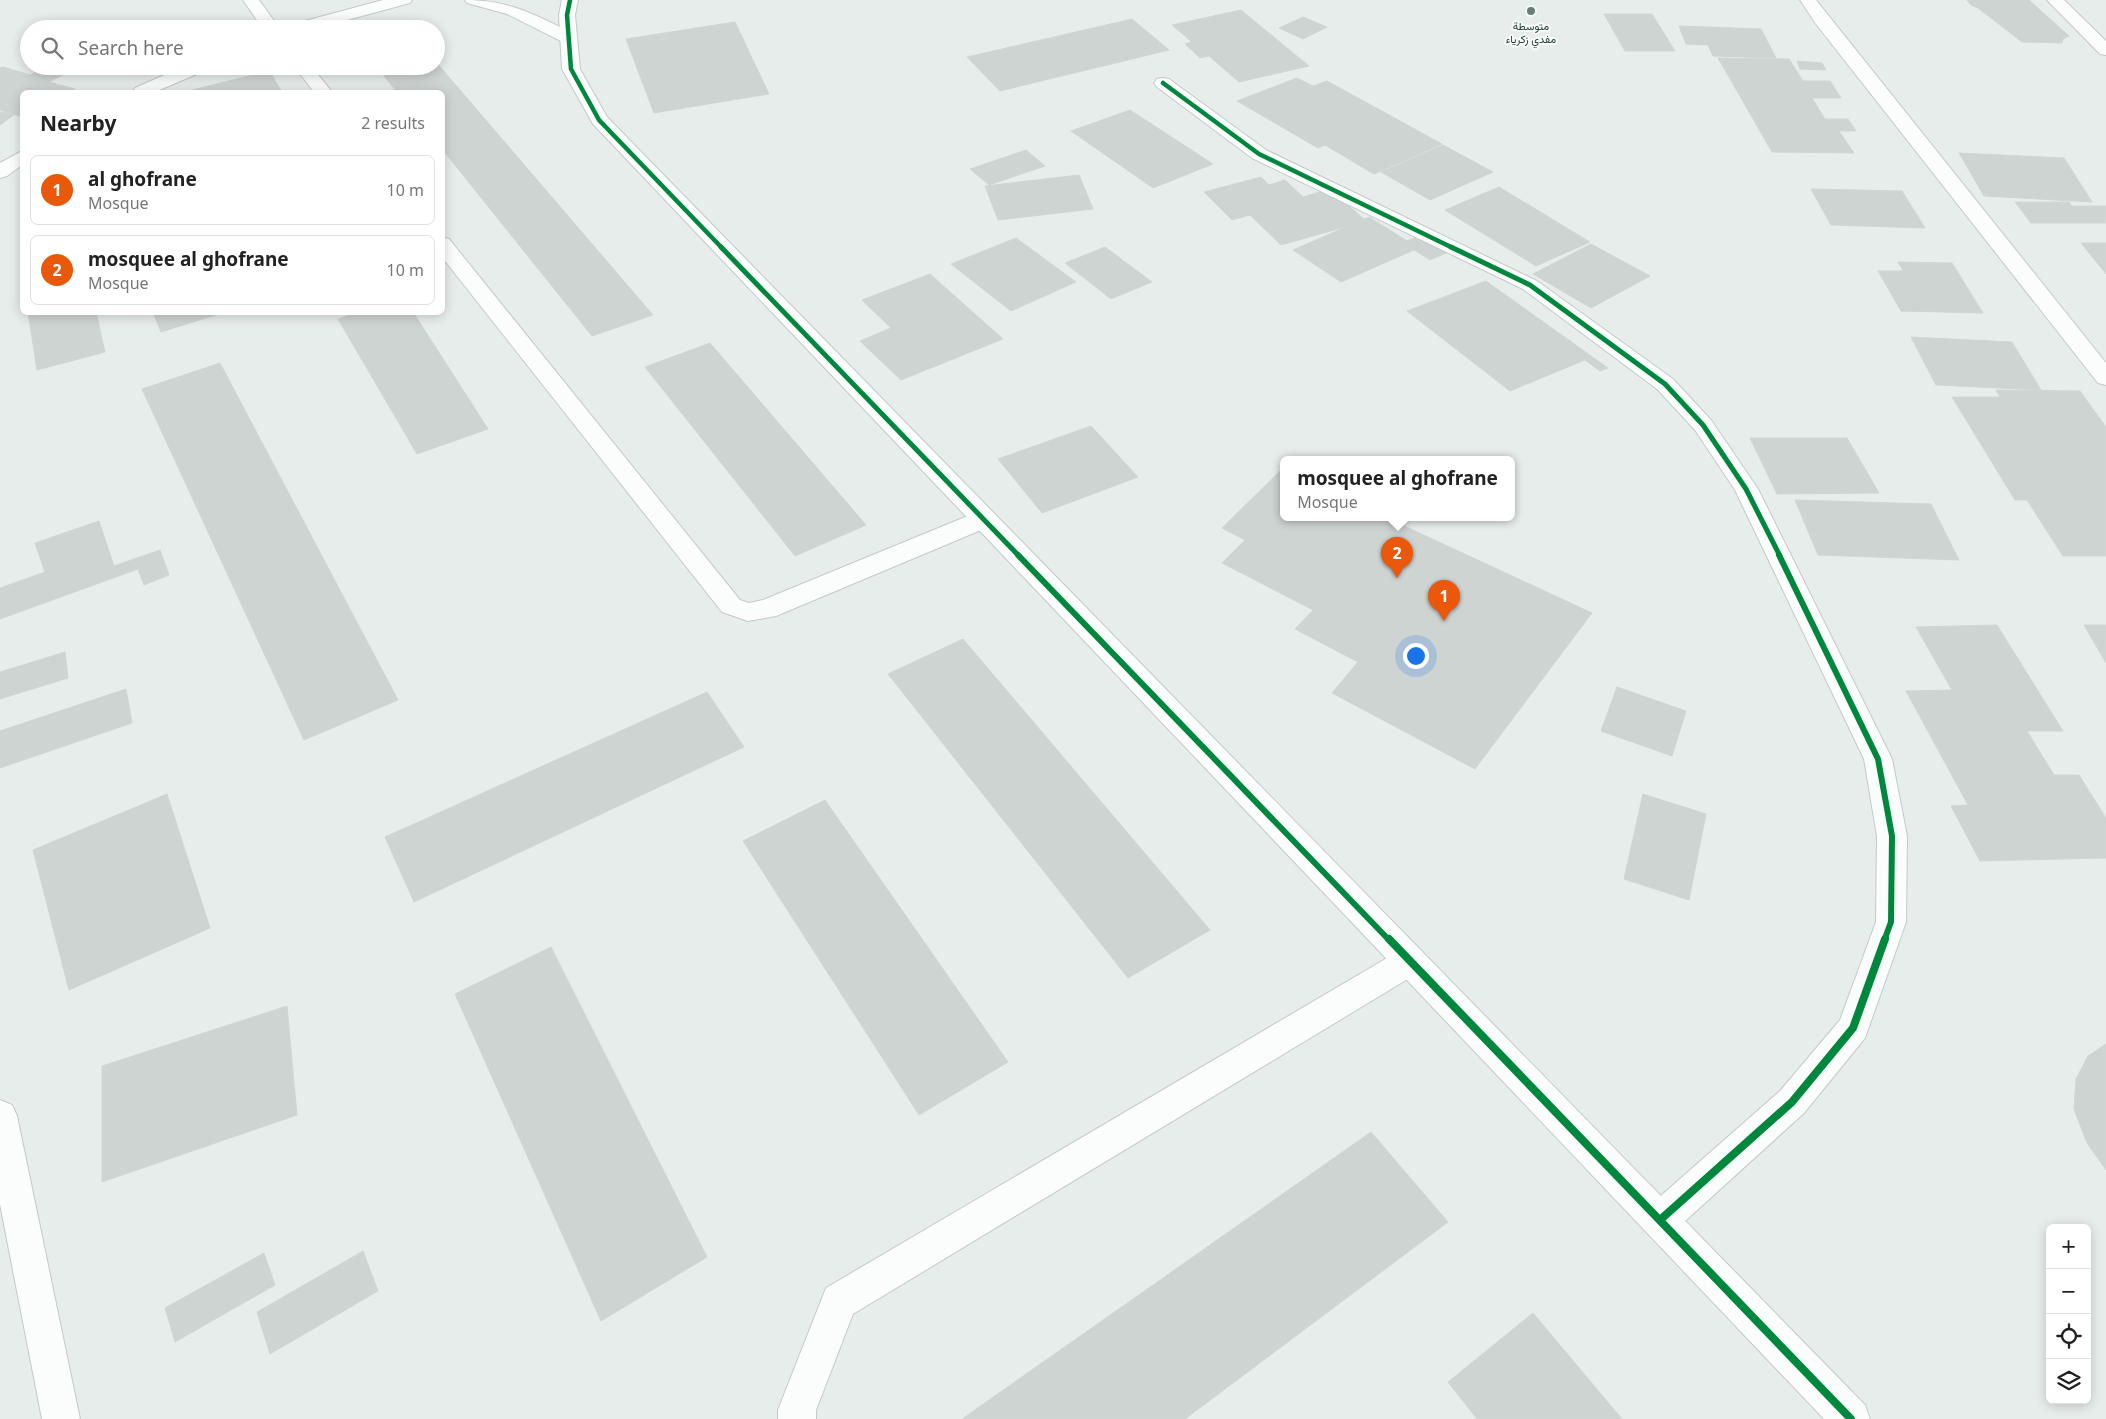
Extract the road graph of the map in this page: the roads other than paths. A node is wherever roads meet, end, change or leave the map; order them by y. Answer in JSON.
{"nodes":[{"id":1,"x":251,"y":0,"type":"edge"},
{"id":2,"x":404,"y":0,"type":"edge"},
{"id":3,"x":473,"y":0,"type":"edge"},
{"id":4,"x":570,"y":0,"type":"edge"},
{"id":5,"x":1808,"y":0,"type":"edge"},
{"id":6,"x":2056,"y":0,"type":"edge"},
{"id":7,"x":265,"y":20,"type":"edge"},
{"id":8,"x":325,"y":20,"type":"edge"},
{"id":9,"x":2078,"y":22,"type":"junction"},
{"id":10,"x":2106,"y":30,"type":"edge"},
{"id":11,"x":569,"y":38,"type":"junction"},
{"id":12,"x":2106,"y":50,"type":"edge"},
{"id":13,"x":180,"y":75,"type":"edge"},
{"id":14,"x":309,"y":75,"type":"edge"},
{"id":15,"x":1163,"y":84,"type":"dead end"},
{"id":16,"x":146,"y":90,"type":"edge"},
{"id":17,"x":321,"y":90,"type":"edge"},
{"id":18,"x":20,"y":158,"type":"edge"},
{"id":19,"x":0,"y":172,"type":"edge"},
{"id":20,"x":445,"y":247,"type":"edge"},
{"id":21,"x":2106,"y":378,"type":"edge"},
{"id":22,"x":984,"y":519,"type":"junction"},
{"id":23,"x":1410,"y":962,"type":"junction"},
{"id":24,"x":0,"y":1116,"type":"edge"},
{"id":25,"x":1660,"y":1220,"type":"junction"},
{"id":26,"x":61,"y":1419,"type":"edge"},
{"id":27,"x":797,"y":1419,"type":"edge"},
{"id":28,"x":1852,"y":1419,"type":"edge"}],
"edges":[{"from":1,"to":7,"type":"street"},
{"from":2,"to":8,"type":"street"},
{"from":3,"to":11,"type":"street"},
{"from":4,"to":11,"type":"street"},
{"from":5,"to":21,"type":"street"},
{"from":6,"to":9,"type":"street"},
{"from":9,"to":10,"type":"street"},
{"from":9,"to":12,"type":"street"},
{"from":11,"to":22,"type":"street"},
{"from":13,"to":16,"type":"street"},
{"from":14,"to":17,"type":"street"},
{"from":15,"to":25,"type":"street"},
{"from":18,"to":19,"type":"street"},
{"from":20,"to":22,"type":"street"},
{"from":22,"to":23,"type":"street"},
{"from":23,"to":25,"type":"street"},
{"from":23,"to":27,"type":"street"},
{"from":24,"to":26,"type":"street"},
{"from":25,"to":28,"type":"street"}]}
